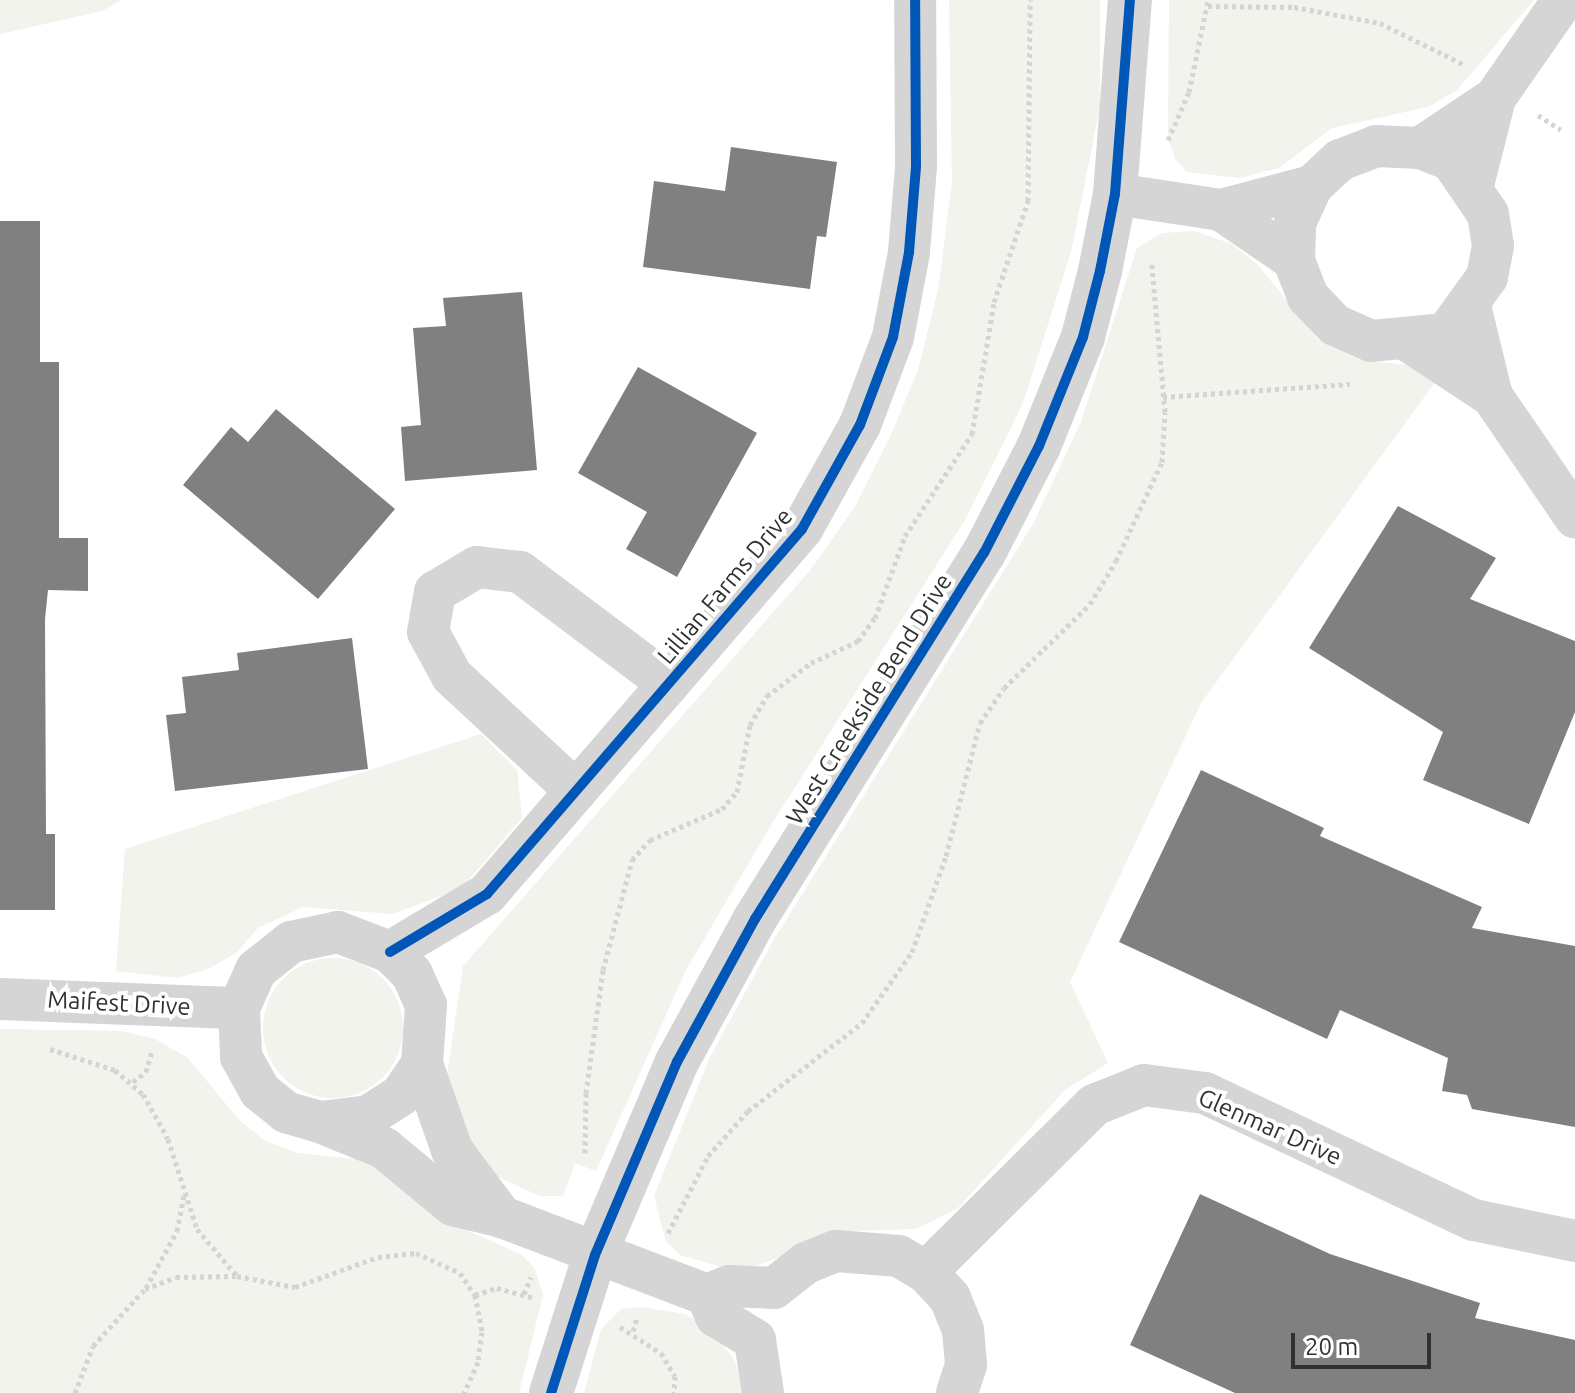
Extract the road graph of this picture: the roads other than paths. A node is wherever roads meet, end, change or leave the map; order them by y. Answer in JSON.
{"nodes":[{"id":1,"x":915,"y":0,"type":"edge"},
{"id":2,"x":1130,"y":0,"type":"edge"},
{"id":3,"x":1563,"y":0,"type":"edge"},
{"id":4,"x":1498,"y":94,"type":"junction"},
{"id":5,"x":1420,"y":148,"type":"junction"},
{"id":6,"x":1473,"y":185,"type":"junction"},
{"id":7,"x":1312,"y":186,"type":"junction"},
{"id":8,"x":1135,"y":198,"type":"junction"},
{"id":9,"x":1221,"y":210,"type":"junction"},
{"id":10,"x":1294,"y":260,"type":"junction"},
{"id":11,"x":1470,"y":306,"type":"junction"},
{"id":12,"x":1410,"y":342,"type":"junction"},
{"id":13,"x":1492,"y":396,"type":"junction"},
{"id":14,"x":1575,"y":517,"type":"edge"},
{"id":15,"x":669,"y":684,"type":"junction"},
{"id":16,"x":576,"y":791,"type":"junction"},
{"id":17,"x":390,"y":952,"type":"junction"},
{"id":18,"x":0,"y":999,"type":"edge"},
{"id":19,"x":239,"y":1008,"type":"junction"},
{"id":20,"x":422,"y":1064,"type":"junction"},
{"id":21,"x":320,"y":1122,"type":"junction"},
{"id":22,"x":502,"y":1217,"type":"junction"},
{"id":23,"x":1575,"y":1241,"type":"edge"},
{"id":24,"x":595,"y":1255,"type":"junction"},
{"id":25,"x":926,"y":1272,"type":"junction"},
{"id":26,"x":707,"y":1295,"type":"junction"},
{"id":27,"x":551,"y":1393,"type":"edge"},
{"id":28,"x":763,"y":1393,"type":"edge"},
{"id":29,"x":957,"y":1393,"type":"edge"}],
"edges":[{"from":1,"to":15,"type":"street","name":"Lillian Farms Drive"},
{"from":2,"to":8,"type":"street","name":"West Creekside Bend Drive"},
{"from":3,"to":4,"type":"street"},
{"from":4,"to":5,"type":"street"},
{"from":4,"to":6,"type":"street"},
{"from":5,"to":6,"type":"street"},
{"from":5,"to":7,"type":"street"},
{"from":6,"to":11,"type":"street"},
{"from":7,"to":9,"type":"street"},
{"from":7,"to":10,"type":"street"},
{"from":8,"to":9,"type":"street"},
{"from":8,"to":24,"type":"street","name":"West Creekside Bend Drive"},
{"from":9,"to":10,"type":"street"},
{"from":10,"to":12,"type":"street"},
{"from":11,"to":12,"type":"street"},
{"from":11,"to":13,"type":"street"},
{"from":12,"to":13,"type":"street"},
{"from":13,"to":14,"type":"street"},
{"from":15,"to":16,"type":"street","name":"Lillian Farms Drive"},
{"from":15,"to":16,"type":"street"},
{"from":16,"to":17,"type":"street","name":"Lillian Farms Drive"},
{"from":17,"to":19,"type":"street"},
{"from":17,"to":20,"type":"street"},
{"from":18,"to":19,"type":"street","name":"Maifest Drive"},
{"from":19,"to":21,"type":"street"},
{"from":20,"to":21,"type":"street"},
{"from":20,"to":22,"type":"street"},
{"from":21,"to":22,"type":"street"},
{"from":22,"to":24,"type":"street"},
{"from":23,"to":25,"type":"street","name":"Glenmar Drive"},
{"from":24,"to":26,"type":"street"},
{"from":24,"to":27,"type":"street","name":"West Creekside Bend Drive"},
{"from":25,"to":26,"type":"street"},
{"from":25,"to":29,"type":"street"},
{"from":26,"to":28,"type":"street"}]}
